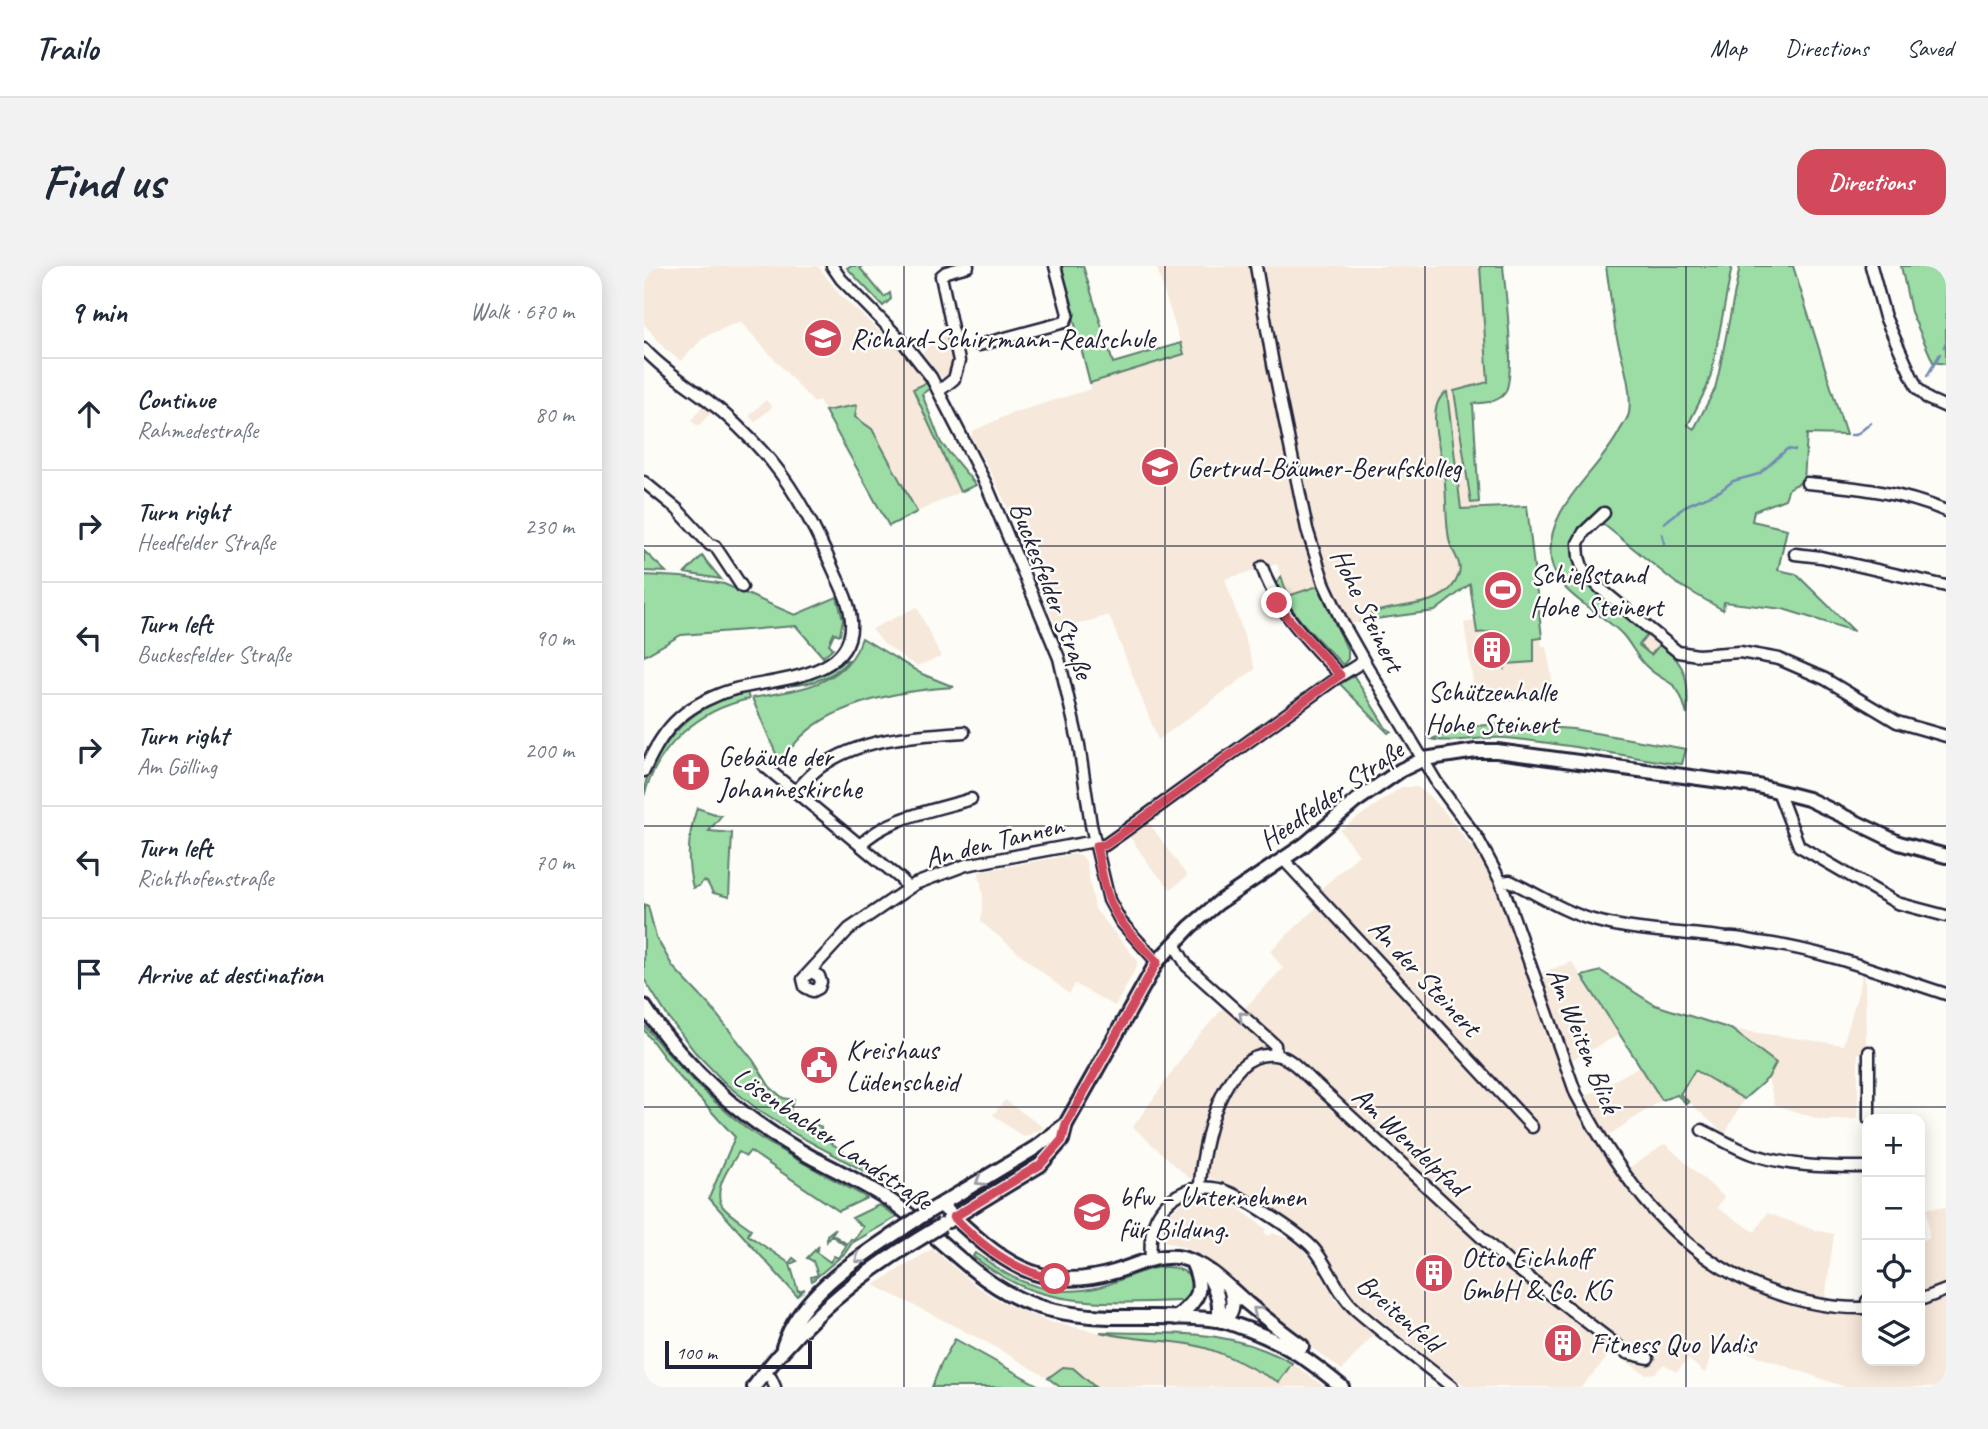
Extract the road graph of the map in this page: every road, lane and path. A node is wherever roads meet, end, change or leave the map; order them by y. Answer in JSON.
{"nodes":[{"id":1,"x":832,"y":266,"type":"edge"},
{"id":2,"x":968,"y":266,"type":"edge"},
{"id":3,"x":1055,"y":266,"type":"edge"},
{"id":4,"x":1256,"y":266,"type":"edge"},
{"id":5,"x":1871,"y":266,"type":"edge"},
{"id":6,"x":979,"y":345,"type":"dead end"},
{"id":7,"x":644,"y":349,"type":"edge"},
{"id":8,"x":939,"y":391,"type":"junction"},
{"id":9,"x":1946,"y":407,"type":"edge"},
{"id":10,"x":644,"y":482,"type":"edge"},
{"id":11,"x":1807,"y":483,"type":"dead end"},
{"id":12,"x":1946,"y":511,"type":"edge"},
{"id":13,"x":1604,"y":513,"type":"dead end"},
{"id":14,"x":1795,"y":554,"type":"dead end"},
{"id":15,"x":1262,"y":567,"type":"dead end"},
{"id":16,"x":1946,"y":586,"type":"edge"},
{"id":17,"x":742,"y":587,"type":"dead end"},
{"id":18,"x":1364,"y":661,"type":"junction"},
{"id":19,"x":1340,"y":675,"type":"junction"},
{"id":20,"x":964,"y":732,"type":"dead end"},
{"id":21,"x":1946,"y":736,"type":"edge"},
{"id":22,"x":1424,"y":759,"type":"junction"},
{"id":23,"x":763,"y":765,"type":"dead end"},
{"id":24,"x":644,"y":771,"type":"edge"},
{"id":25,"x":796,"y":791,"type":"junction"},
{"id":26,"x":1779,"y":791,"type":"junction"},
{"id":27,"x":971,"y":799,"type":"dead end"},
{"id":28,"x":1095,"y":844,"type":"junction"},
{"id":29,"x":860,"y":845,"type":"junction"},
{"id":30,"x":1946,"y":856,"type":"edge"},
{"id":31,"x":1283,"y":859,"type":"junction"},
{"id":32,"x":1501,"y":882,"type":"junction"},
{"id":33,"x":907,"y":889,"type":"junction"},
{"id":34,"x":1946,"y":916,"type":"edge"},
{"id":35,"x":1174,"y":944,"type":"junction"},
{"id":36,"x":1157,"y":962,"type":"junction"},
{"id":37,"x":811,"y":972,"type":"dead end"},
{"id":38,"x":1946,"y":993,"type":"edge"},
{"id":39,"x":644,"y":1006,"type":"edge"},
{"id":40,"x":1869,"y":1052,"type":"dead end"},
{"id":41,"x":1276,"y":1055,"type":"junction"},
{"id":42,"x":1869,"y":1114,"type":"edge"},
{"id":43,"x":1066,"y":1124,"type":"junction"},
{"id":44,"x":1532,"y":1127,"type":"dead end"},
{"id":45,"x":1702,"y":1130,"type":"dead end"},
{"id":46,"x":1862,"y":1167,"type":"edge"},
{"id":47,"x":1199,"y":1187,"type":"junction"},
{"id":48,"x":941,"y":1205,"type":"junction"},
{"id":49,"x":954,"y":1217,"type":"junction"},
{"id":50,"x":1151,"y":1259,"type":"junction"},
{"id":51,"x":1192,"y":1262,"type":"junction"},
{"id":52,"x":1204,"y":1268,"type":"junction"},
{"id":53,"x":1230,"y":1287,"type":"junction"},
{"id":54,"x":1946,"y":1290,"type":"edge"},
{"id":55,"x":1925,"y":1298,"type":"edge"},
{"id":56,"x":1862,"y":1308,"type":"edge"},
{"id":57,"x":1176,"y":1318,"type":"junction"},
{"id":58,"x":1219,"y":1321,"type":"junction"},
{"id":59,"x":783,"y":1347,"type":"junction"},
{"id":60,"x":1648,"y":1358,"type":"dead end"},
{"id":61,"x":764,"y":1373,"type":"junction"},
{"id":62,"x":754,"y":1387,"type":"edge"},
{"id":63,"x":775,"y":1387,"type":"edge"},
{"id":64,"x":1343,"y":1387,"type":"edge"},
{"id":65,"x":1452,"y":1387,"type":"edge"}],
"edges":[{"from":1,"to":8,"type":"street","name":"Buckesfelder Straße"},
{"from":2,"to":8,"type":"street"},
{"from":3,"to":6,"type":"street"},
{"from":4,"to":18,"type":"street","name":"Hohe Steinert"},
{"from":5,"to":9,"type":"street"},
{"from":7,"to":24,"type":"street"},
{"from":8,"to":28,"type":"street","name":"Buckesfelder Straße"},
{"from":10,"to":17,"type":"street"},
{"from":11,"to":12,"type":"street"},
{"from":13,"to":21,"type":"street"},
{"from":14,"to":16,"type":"street"},
{"from":15,"to":19,"type":"street"},
{"from":18,"to":19,"type":"street","name":"An den Tannen"},
{"from":18,"to":22,"type":"street","name":"Hohe Steinert"},
{"from":19,"to":28,"type":"street","name":"An den Tannen"},
{"from":20,"to":25,"type":"street"},
{"from":22,"to":26,"type":"main road","name":"Heedfelder Straße"},
{"from":22,"to":31,"type":"main road","name":"Heedfelder Straße"},
{"from":22,"to":32,"type":"street","name":"Am Weiten Blick"},
{"from":23,"to":25,"type":"street"},
{"from":25,"to":29,"type":"street"},
{"from":26,"to":30,"type":"main road","name":"Heedfelder Straße"},
{"from":26,"to":34,"type":"street"},
{"from":27,"to":29,"type":"street"},
{"from":28,"to":33,"type":"street","name":"An den Tannen"},
{"from":28,"to":36,"type":"street","name":"Buckesfelder Straße"},
{"from":29,"to":33,"type":"street"},
{"from":31,"to":35,"type":"main road","name":"Heedfelder Straße"},
{"from":31,"to":44,"type":"street","name":"An der Steinert"},
{"from":32,"to":38,"type":"street"},
{"from":32,"to":56,"type":"street","name":"Am Weiten Blick"},
{"from":33,"to":37,"type":"street","name":"An den Tannen"},
{"from":35,"to":36,"type":"main road","name":"Heedfelder Straße"},
{"from":41,"to":35,"type":"street","one_way":true},
{"from":36,"to":43,"type":"main road","name":"Heedfelder Straße"},
{"from":39,"to":57,"type":"main road","name":"Lösenbacher Landstraße"},
{"from":40,"to":42,"type":"street"},
{"from":41,"to":47,"type":"street"},
{"from":41,"to":60,"type":"street","name":"Am Wendelpfad"},
{"from":43,"to":48,"type":"main road","name":"Heedfelder Straße","one_way":true},
{"from":43,"to":49,"type":"main road","name":"Heedfelder Straße"},
{"from":45,"to":46,"type":"street"},
{"from":47,"to":50,"type":"street"},
{"from":47,"to":65,"type":"street","name":"Breitenfeld"},
{"from":48,"to":49,"type":"main road"},
{"from":48,"to":59,"type":"main road","name":"Heedfelder Straße","one_way":true,"bridge":true},
{"from":49,"to":50,"type":"main road"},
{"from":49,"to":59,"type":"main road","name":"Heedfelder Straße","bridge":true},
{"from":50,"to":51,"type":"main road"},
{"from":51,"to":52,"type":"main road"},
{"from":51,"to":57,"type":"main road"},
{"from":52,"to":53,"type":"main road"},
{"from":52,"to":58,"type":"main road"},
{"from":53,"to":58,"type":"main road"},
{"from":64,"to":53,"type":"main road","one_way":true},
{"from":54,"to":55,"type":"street"},
{"from":57,"to":58,"type":"main road","name":"Lösenbacher Landstraße"},
{"from":58,"to":64,"type":"main road","name":"Lösenbacher Landstraße"},
{"from":59,"to":61,"type":"main road","name":"Heedfelder Straße"},
{"from":61,"to":62,"type":"main road","name":"Heedfelder Straße"},
{"from":61,"to":63,"type":"street"}]}
